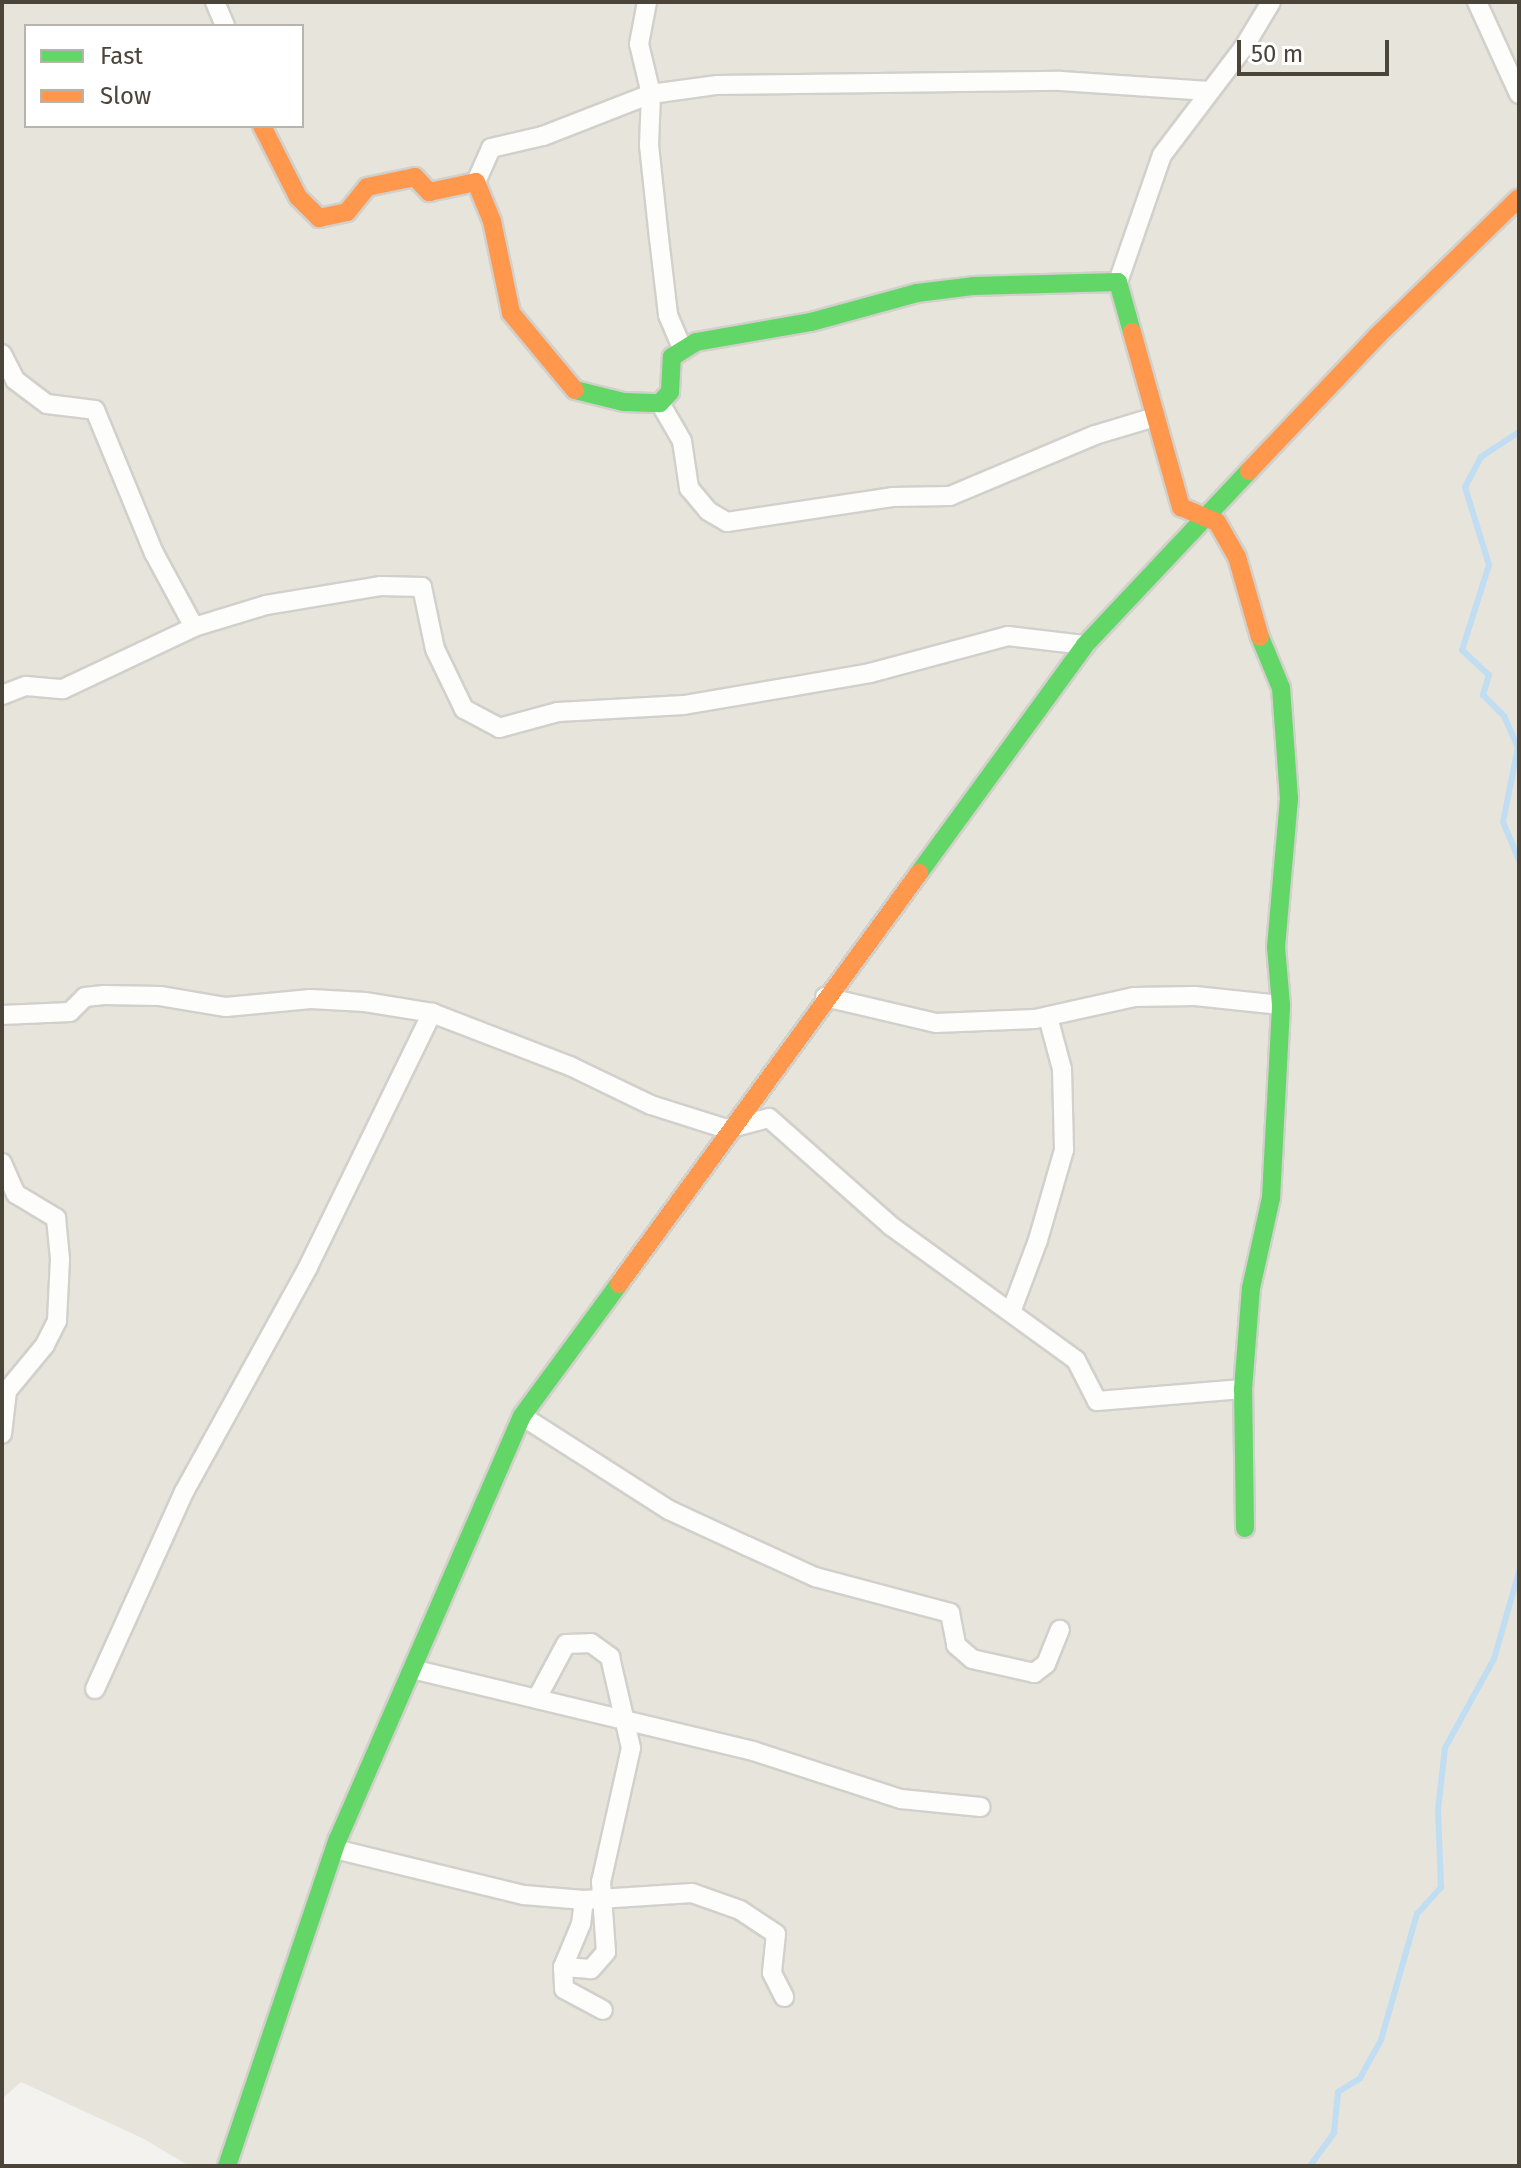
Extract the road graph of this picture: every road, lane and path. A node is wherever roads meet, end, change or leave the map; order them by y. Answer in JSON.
{"nodes":[{"id":1,"x":215,"y":2,"type":"edge"},
{"id":2,"x":647,"y":2,"type":"edge"},
{"id":3,"x":1271,"y":2,"type":"edge"},
{"id":4,"x":1477,"y":2,"type":"edge"},
{"id":5,"x":224,"y":24,"type":"edge"},
{"id":6,"x":1209,"y":91,"type":"junction"},
{"id":7,"x":651,"y":94,"type":"junction"},
{"id":8,"x":1519,"y":94,"type":"edge"},
{"id":9,"x":263,"y":128,"type":"edge"},
{"id":10,"x":476,"y":182,"type":"junction"},
{"id":11,"x":1519,"y":198,"type":"edge"},
{"id":12,"x":1118,"y":282,"type":"junction"},
{"id":13,"x":683,"y":350,"type":"junction"},
{"id":14,"x":2,"y":354,"type":"edge"},
{"id":15,"x":660,"y":403,"type":"junction"},
{"id":16,"x":1155,"y":417,"type":"junction"},
{"id":17,"x":1203,"y":520,"type":"junction"},
{"id":18,"x":194,"y":627,"type":"junction"},
{"id":19,"x":1085,"y":645,"type":"junction"},
{"id":20,"x":2,"y":695,"type":"edge"},
{"id":21,"x":825,"y":997,"type":"junction"},
{"id":22,"x":1281,"y":1005,"type":"junction"},
{"id":23,"x":432,"y":1013,"type":"junction"},
{"id":24,"x":2,"y":1015,"type":"edge"},
{"id":25,"x":1048,"y":1017,"type":"junction"},
{"id":26,"x":727,"y":1129,"type":"junction"},
{"id":27,"x":2,"y":1163,"type":"edge"},
{"id":28,"x":1011,"y":1312,"type":"junction"},
{"id":29,"x":1243,"y":1389,"type":"junction"},
{"id":30,"x":522,"y":1416,"type":"junction"},
{"id":31,"x":2,"y":1434,"type":"edge"},
{"id":32,"x":1245,"y":1528,"type":"dead end"},
{"id":33,"x":1060,"y":1630,"type":"dead end"},
{"id":34,"x":412,"y":1669,"type":"junction"},
{"id":35,"x":95,"y":1689,"type":"dead end"},
{"id":36,"x":537,"y":1698,"type":"junction"},
{"id":37,"x":622,"y":1719,"type":"junction"},
{"id":38,"x":981,"y":1807,"type":"dead end"},
{"id":39,"x":335,"y":1849,"type":"junction"},
{"id":40,"x":603,"y":1899,"type":"junction"},
{"id":41,"x":584,"y":1900,"type":"junction"},
{"id":42,"x":563,"y":1967,"type":"junction"},
{"id":43,"x":784,"y":1997,"type":"dead end"},
{"id":44,"x":603,"y":2010,"type":"dead end"},
{"id":45,"x":227,"y":2166,"type":"edge"}],
"edges":[{"from":1,"to":5,"type":"street"},
{"from":2,"to":7,"type":"street"},
{"from":3,"to":6,"type":"street"},
{"from":4,"to":8,"type":"street"},
{"from":6,"to":7,"type":"street"},
{"from":6,"to":12,"type":"street"},
{"from":7,"to":10,"type":"street"},
{"from":7,"to":13,"type":"street"},
{"from":9,"to":10,"type":"street"},
{"from":10,"to":15,"type":"street"},
{"from":11,"to":17,"type":"street"},
{"from":12,"to":13,"type":"street"},
{"from":12,"to":16,"type":"street"},
{"from":13,"to":15,"type":"street"},
{"from":14,"to":18,"type":"street"},
{"from":15,"to":16,"type":"street"},
{"from":16,"to":17,"type":"street"},
{"from":17,"to":19,"type":"street"},
{"from":17,"to":22,"type":"street"},
{"from":18,"to":19,"type":"street"},
{"from":18,"to":20,"type":"street"},
{"from":19,"to":21,"type":"street"},
{"from":21,"to":25,"type":"street"},
{"from":21,"to":26,"type":"street"},
{"from":22,"to":25,"type":"street"},
{"from":22,"to":29,"type":"street"},
{"from":23,"to":24,"type":"street"},
{"from":23,"to":26,"type":"street"},
{"from":23,"to":35,"type":"street"},
{"from":25,"to":28,"type":"street"},
{"from":26,"to":28,"type":"street"},
{"from":26,"to":30,"type":"street"},
{"from":27,"to":31,"type":"street"},
{"from":28,"to":29,"type":"street"},
{"from":29,"to":32,"type":"street"},
{"from":30,"to":33,"type":"street"},
{"from":30,"to":34,"type":"street"},
{"from":34,"to":36,"type":"street"},
{"from":34,"to":39,"type":"street"},
{"from":36,"to":37,"type":"street"},
{"from":36,"to":37,"type":"street"},
{"from":37,"to":38,"type":"street"},
{"from":37,"to":40,"type":"street"},
{"from":39,"to":41,"type":"street"},
{"from":39,"to":45,"type":"street"},
{"from":40,"to":41,"type":"street"},
{"from":40,"to":42,"type":"street"},
{"from":40,"to":43,"type":"street"},
{"from":41,"to":42,"type":"street"},
{"from":42,"to":44,"type":"street"}]}
